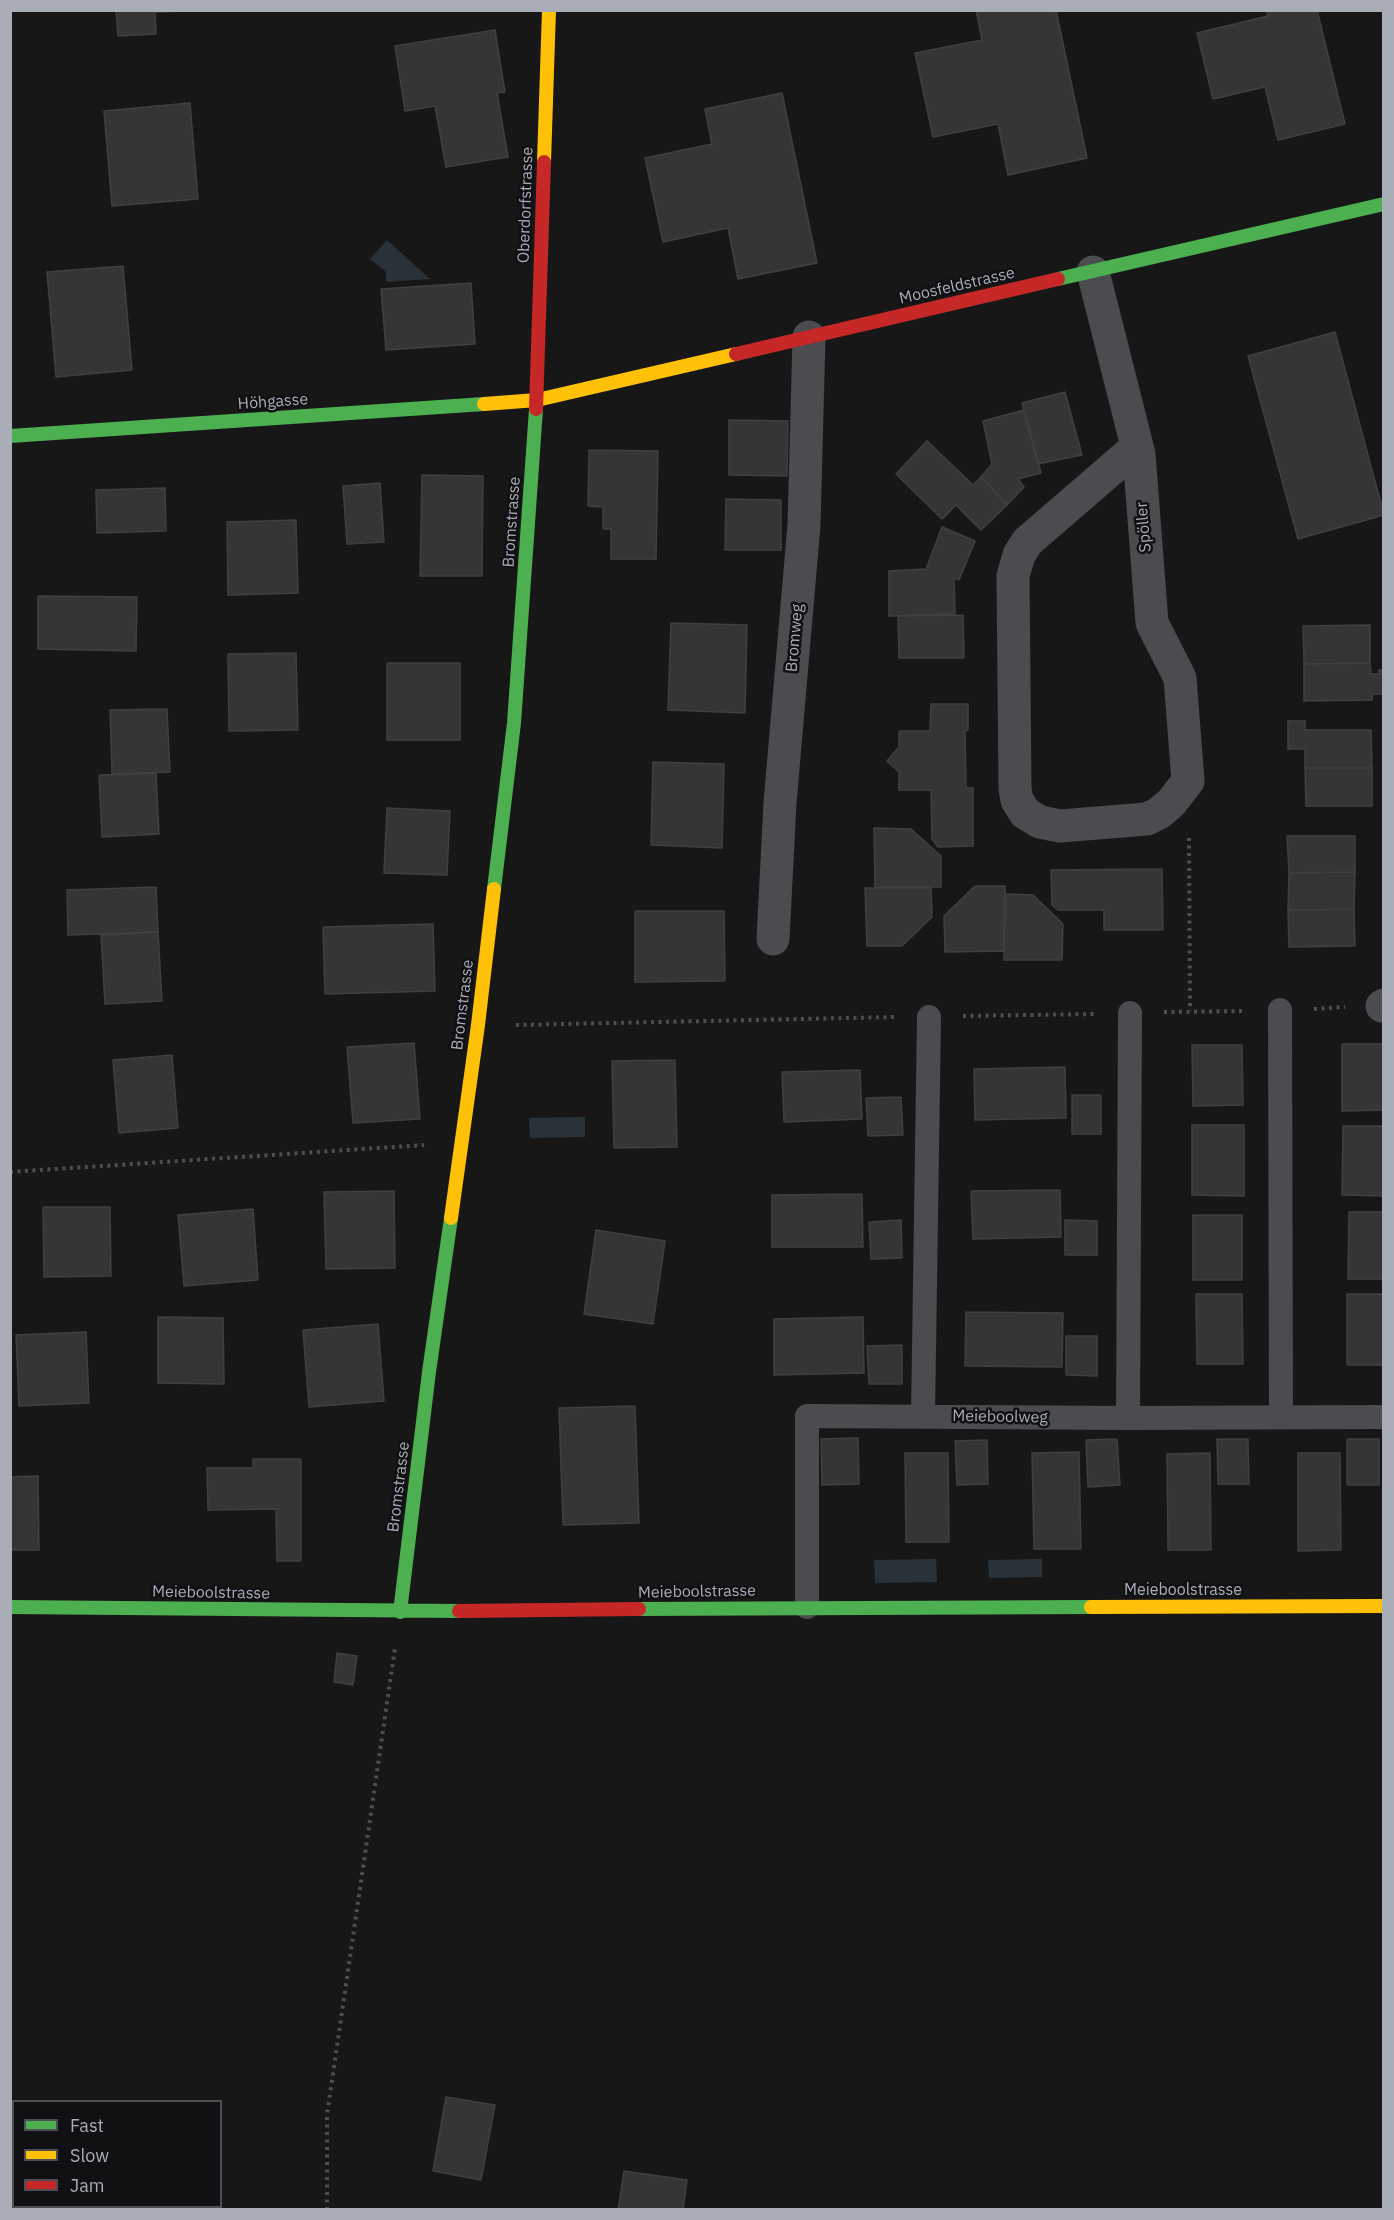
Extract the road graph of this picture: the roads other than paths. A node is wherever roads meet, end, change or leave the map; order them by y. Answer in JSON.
{"nodes":[{"id":1,"x":549,"y":10,"type":"edge"},
{"id":2,"x":1383,"y":204,"type":"edge"},
{"id":3,"x":1093,"y":272,"type":"junction"},
{"id":4,"x":809,"y":337,"type":"junction"},
{"id":5,"x":537,"y":400,"type":"junction"},
{"id":6,"x":10,"y":436,"type":"edge"},
{"id":7,"x":1137,"y":447,"type":"junction"},
{"id":8,"x":773,"y":939,"type":"dead end"},
{"id":9,"x":1280,"y":1010,"type":"dead end"},
{"id":10,"x":1130,"y":1013,"type":"dead end"},
{"id":11,"x":929,"y":1017,"type":"dead end"},
{"id":12,"x":923,"y":1416,"type":"junction"},
{"id":13,"x":1281,"y":1417,"type":"junction"},
{"id":14,"x":1383,"y":1417,"type":"edge"},
{"id":15,"x":1128,"y":1418,"type":"junction"},
{"id":16,"x":1383,"y":1606,"type":"edge"},
{"id":17,"x":10,"y":1607,"type":"edge"},
{"id":18,"x":807,"y":1607,"type":"junction"},
{"id":19,"x":400,"y":1612,"type":"junction"}],
"edges":[{"from":1,"to":5,"type":"street","name":"Oberdorfstrasse"},
{"from":2,"to":3,"type":"street","name":"Moosfeldstrasse"},
{"from":3,"to":4,"type":"street","name":"Moosfeldstrasse"},
{"from":3,"to":7,"type":"street","name":"Spöller"},
{"from":4,"to":5,"type":"street","name":"Moosfeldstrasse"},
{"from":4,"to":8,"type":"street","name":"Bromweg"},
{"from":5,"to":6,"type":"street","name":"Höhgasse"},
{"from":5,"to":19,"type":"street","name":"Bromstrasse"},
{"from":7,"to":7,"type":"street","name":"Spöller"},
{"from":9,"to":13,"type":"lane"},
{"from":10,"to":15,"type":"lane"},
{"from":11,"to":12,"type":"lane"},
{"from":12,"to":15,"type":"lane","name":"Meieboolweg"},
{"from":12,"to":18,"type":"lane","name":"Meieboolweg"},
{"from":13,"to":14,"type":"lane","name":"Meieboolweg"},
{"from":13,"to":15,"type":"lane","name":"Meieboolweg"},
{"from":16,"to":18,"type":"street","name":"Meieboolstrasse"},
{"from":17,"to":19,"type":"street","name":"Meieboolstrasse"},
{"from":18,"to":19,"type":"street","name":"Meieboolstrasse"}]}
